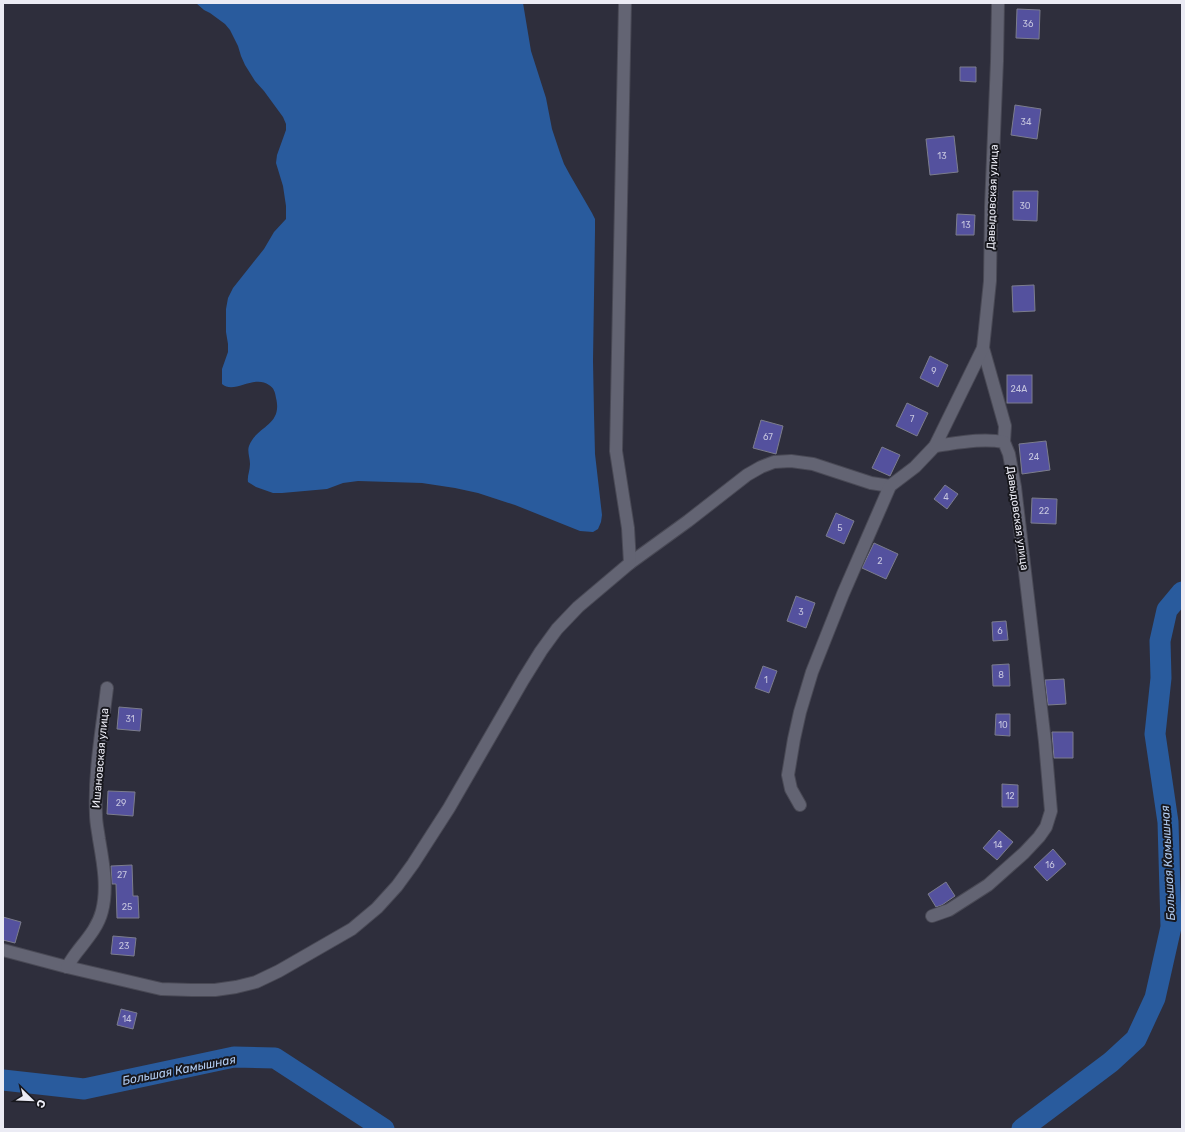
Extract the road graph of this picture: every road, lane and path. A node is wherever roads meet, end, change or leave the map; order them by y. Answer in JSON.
{"nodes":[{"id":1,"x":625,"y":3,"type":"edge"},
{"id":2,"x":998,"y":3,"type":"edge"},
{"id":3,"x":983,"y":348,"type":"junction"},
{"id":4,"x":1004,"y":442,"type":"junction"},
{"id":5,"x":935,"y":446,"type":"junction"},
{"id":6,"x":890,"y":486,"type":"junction"},
{"id":7,"x":630,"y":563,"type":"junction"},
{"id":8,"x":107,"y":688,"type":"dead end"},
{"id":9,"x":800,"y":805,"type":"dead end"},
{"id":10,"x":932,"y":916,"type":"dead end"},
{"id":11,"x":3,"y":950,"type":"edge"},
{"id":12,"x":67,"y":967,"type":"junction"}],
"edges":[{"from":1,"to":7,"type":"street"},
{"from":2,"to":3,"type":"street","name":"Давыдовская улица"},
{"from":3,"to":4,"type":"street","name":"Давыдовская улица"},
{"from":3,"to":5,"type":"street","name":"Давыдовская улица"},
{"from":4,"to":5,"type":"street"},
{"from":4,"to":10,"type":"street","name":"Давыдовская улица"},
{"from":5,"to":6,"type":"street","name":"Давыдовская улица"},
{"from":6,"to":7,"type":"street"},
{"from":6,"to":9,"type":"street"},
{"from":7,"to":12,"type":"street"},
{"from":8,"to":12,"type":"street","name":"Ишановская улица"},
{"from":11,"to":12,"type":"street"}]}
